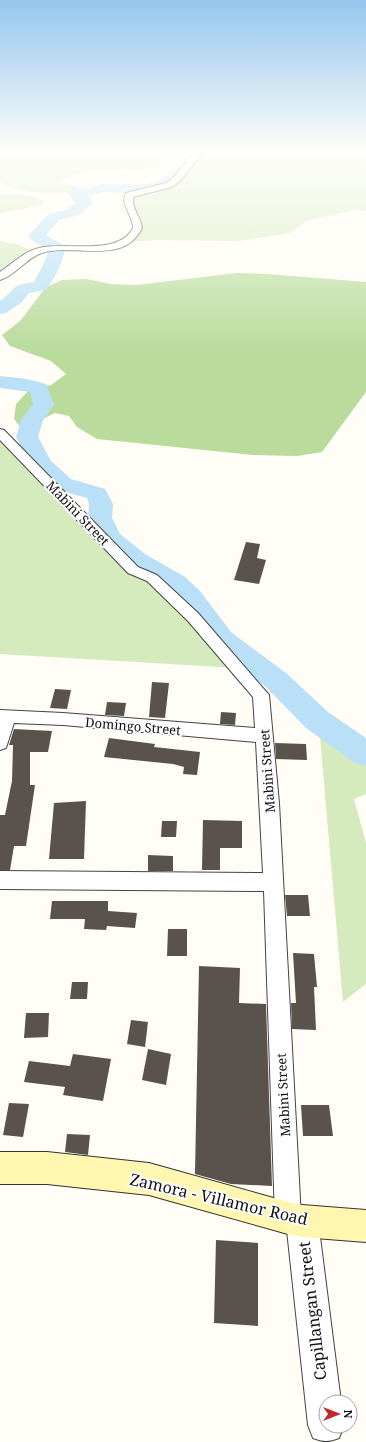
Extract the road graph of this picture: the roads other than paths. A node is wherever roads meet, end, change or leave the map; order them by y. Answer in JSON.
{"nodes":[{"id":1,"x":134,"y":217,"type":"edge"},
{"id":2,"x":0,"y":277,"type":"edge"},
{"id":3,"x":0,"y":433,"type":"edge"},
{"id":4,"x":3,"y":717,"type":"edge"},
{"id":5,"x":265,"y":736,"type":"junction"},
{"id":6,"x":0,"y":743,"type":"edge"},
{"id":7,"x":0,"y":880,"type":"edge"},
{"id":8,"x":273,"y":882,"type":"junction"},
{"id":9,"x":0,"y":1168,"type":"edge"},
{"id":10,"x":295,"y":1220,"type":"junction"},
{"id":11,"x":366,"y":1226,"type":"edge"},
{"id":12,"x":321,"y":1394,"type":"edge"}],
"edges":[{"from":1,"to":2,"type":"street"},
{"from":3,"to":5,"type":"street","name":"Mabini Street"},
{"from":4,"to":5,"type":"street","name":"Domingo Street"},
{"from":4,"to":6,"type":"street"},
{"from":5,"to":8,"type":"street","name":"Mabini Street"},
{"from":7,"to":8,"type":"street"},
{"from":8,"to":10,"type":"street","name":"Mabini Street"},
{"from":9,"to":10,"type":"main road","name":"Zamora - Villamor Road"},
{"from":10,"to":11,"type":"main road","name":"Zamora - Villamor Road"},
{"from":10,"to":12,"type":"street","name":"Capillangan Street"}]}
